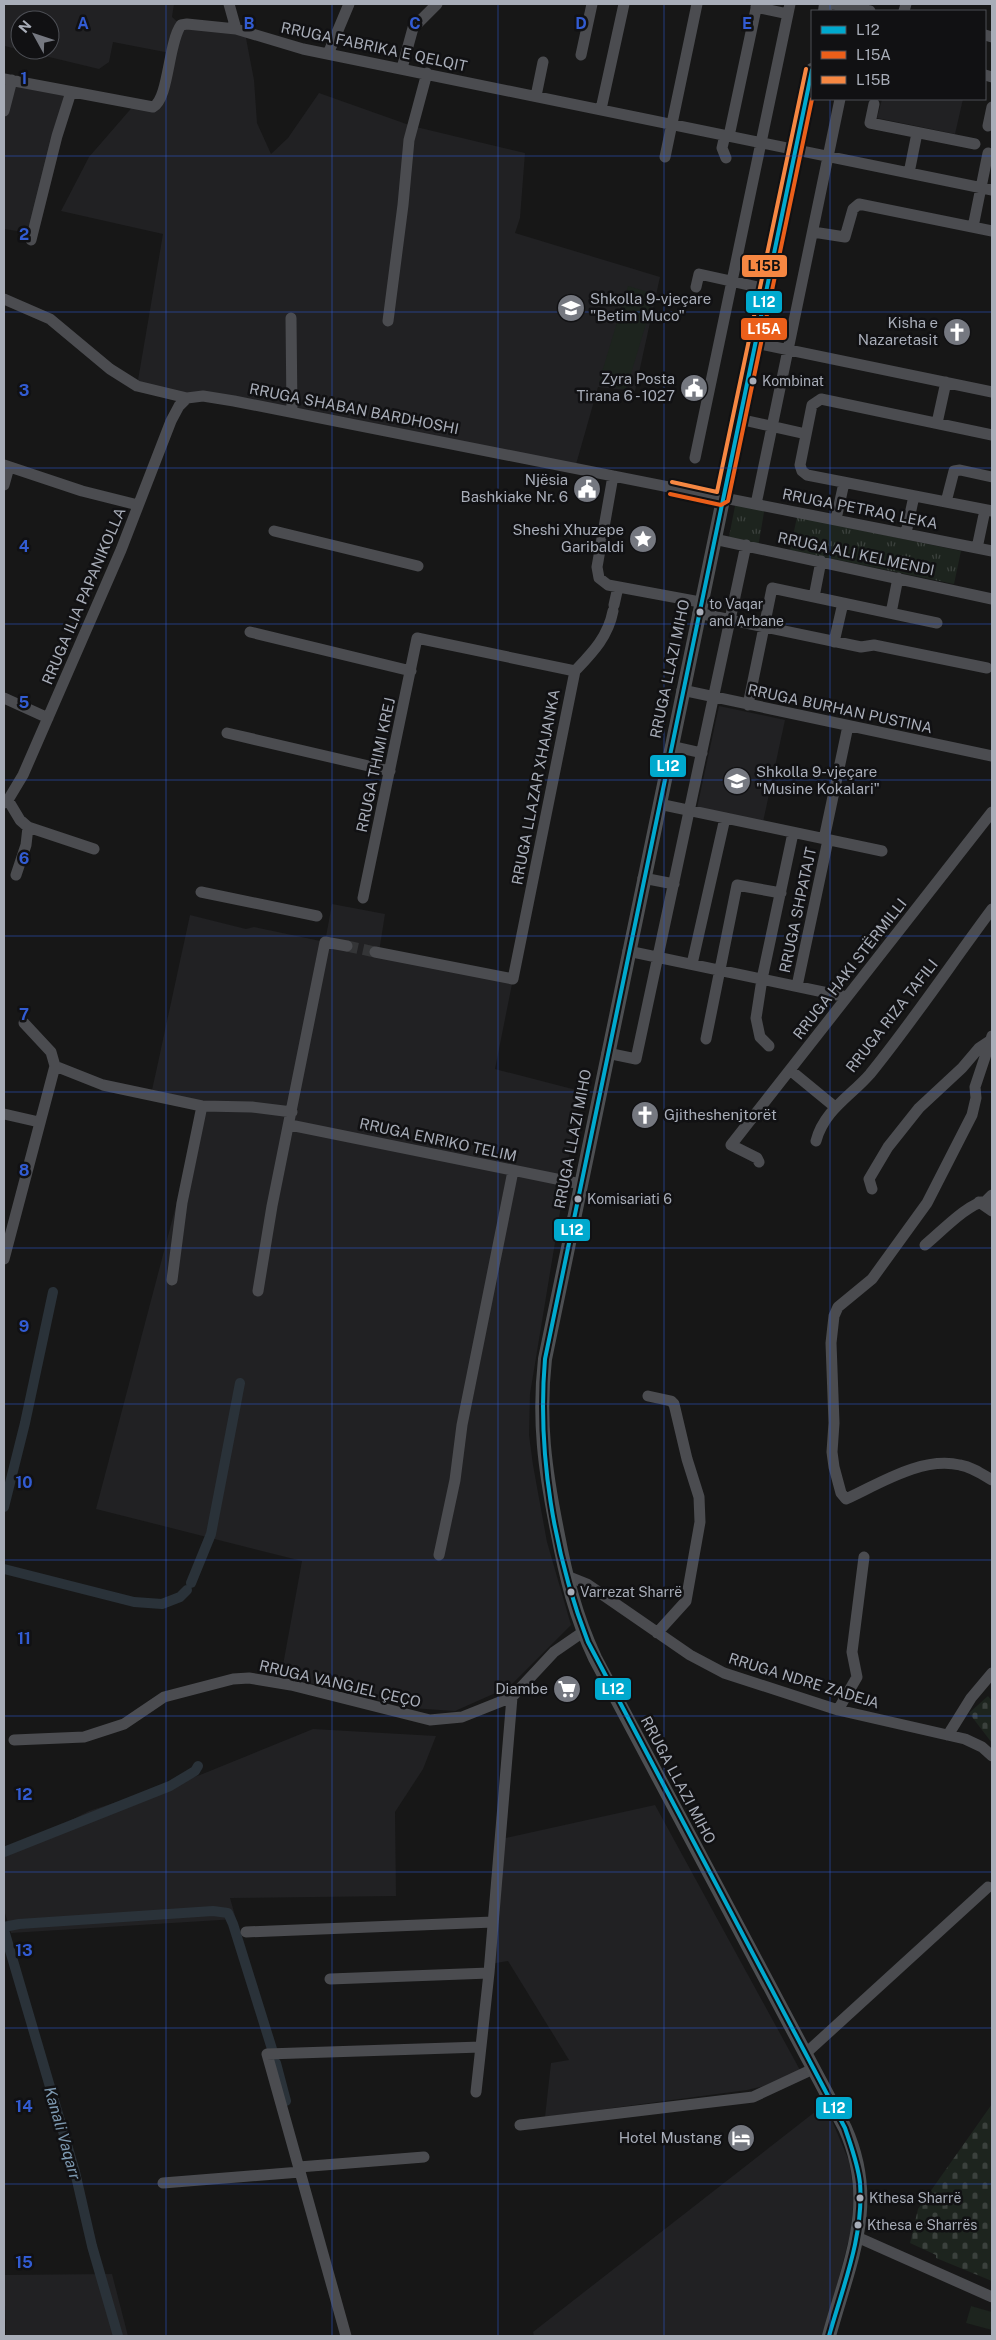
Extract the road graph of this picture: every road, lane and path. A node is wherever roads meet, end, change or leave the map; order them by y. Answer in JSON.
{"nodes":[{"id":1,"x":229,"y":4,"type":"edge"},
{"id":2,"x":349,"y":4,"type":"edge"},
{"id":3,"x":437,"y":4,"type":"edge"},
{"id":4,"x":592,"y":4,"type":"edge"},
{"id":5,"x":624,"y":4,"type":"edge"},
{"id":6,"x":697,"y":4,"type":"edge"},
{"id":7,"x":834,"y":4,"type":"edge"},
{"id":8,"x":756,"y":6,"type":"edge"},
{"id":9,"x":789,"y":9,"type":"edge"},
{"id":10,"x":862,"y":9,"type":"edge"},
{"id":11,"x":236,"y":29,"type":"junction"},
{"id":12,"x":328,"y":54,"type":"junction"},
{"id":13,"x":581,"y":55,"type":"dead end"},
{"id":14,"x":543,"y":62,"type":"dead end"},
{"id":15,"x":402,"y":68,"type":"junction"},
{"id":16,"x":427,"y":73,"type":"junction"},
{"id":17,"x":811,"y":75,"type":"edge"},
{"id":18,"x":8,"y":80,"type":"edge"},
{"id":19,"x":71,"y":92,"type":"junction"},
{"id":20,"x":536,"y":96,"type":"junction"},
{"id":21,"x":840,"y":100,"type":"edge"},
{"id":22,"x":874,"y":104,"type":"dead end"},
{"id":23,"x":992,"y":107,"type":"edge"},
{"id":24,"x":602,"y":109,"type":"junction"},
{"id":25,"x":4,"y":111,"type":"edge"},
{"id":26,"x":672,"y":124,"type":"junction"},
{"id":27,"x":988,"y":126,"type":"dead end"},
{"id":28,"x":917,"y":133,"type":"junction"},
{"id":29,"x":727,"y":135,"type":"junction"},
{"id":30,"x":761,"y":142,"type":"junction"},
{"id":31,"x":975,"y":144,"type":"dead end"},
{"id":32,"x":796,"y":150,"type":"junction"},
{"id":33,"x":988,"y":153,"type":"dead end"},
{"id":34,"x":828,"y":156,"type":"junction"},
{"id":35,"x":665,"y":157,"type":"dead end"},
{"id":36,"x":726,"y":158,"type":"dead end"},
{"id":37,"x":909,"y":173,"type":"junction"},
{"id":38,"x":986,"y":189,"type":"edge"},
{"id":39,"x":973,"y":227,"type":"junction"},
{"id":40,"x":992,"y":230,"type":"edge"},
{"id":41,"x":813,"y":232,"type":"junction"},
{"id":42,"x":31,"y":240,"type":"dead end"},
{"id":43,"x":732,"y":281,"type":"junction"},
{"id":44,"x":696,"y":287,"type":"dead end"},
{"id":45,"x":766,"y":289,"type":"junction"},
{"id":46,"x":4,"y":300,"type":"edge"},
{"id":47,"x":291,"y":318,"type":"dead end"},
{"id":48,"x":388,"y":321,"type":"dead end"},
{"id":49,"x":755,"y":343,"type":"junction"},
{"id":50,"x":788,"y":350,"type":"junction"},
{"id":51,"x":946,"y":382,"type":"junction"},
{"id":52,"x":992,"y":392,"type":"edge"},
{"id":53,"x":187,"y":398,"type":"junction"},
{"id":54,"x":292,"y":412,"type":"junction"},
{"id":55,"x":740,"y":418,"type":"junction"},
{"id":56,"x":937,"y":423,"type":"junction"},
{"id":57,"x":773,"y":426,"type":"junction"},
{"id":58,"x":806,"y":434,"type":"junction"},
{"id":59,"x":992,"y":434,"type":"edge"},
{"id":60,"x":695,"y":458,"type":"dead end"},
{"id":61,"x":6,"y":466,"type":"edge"},
{"id":62,"x":613,"y":476,"type":"junction"},
{"id":63,"x":992,"y":477,"type":"edge"},
{"id":64,"x":844,"y":483,"type":"junction"},
{"id":65,"x":4,"y":485,"type":"edge"},
{"id":66,"x":914,"y":496,"type":"junction"},
{"id":67,"x":722,"y":499,"type":"junction"},
{"id":68,"x":946,"y":502,"type":"junction"},
{"id":69,"x":756,"y":504,"type":"junction"},
{"id":70,"x":138,"y":505,"type":"junction"},
{"id":71,"x":988,"y":510,"type":"edge"},
{"id":72,"x":836,"y":519,"type":"junction"},
{"id":73,"x":274,"y":531,"type":"dead end"},
{"id":74,"x":906,"y":533,"type":"junction"},
{"id":75,"x":714,"y":539,"type":"junction"},
{"id":76,"x":746,"y":545,"type":"junction"},
{"id":77,"x":977,"y":548,"type":"junction"},
{"id":78,"x":992,"y":551,"type":"edge"},
{"id":79,"x":821,"y":561,"type":"junction"},
{"id":80,"x":418,"y":566,"type":"dead end"},
{"id":81,"x":898,"y":578,"type":"junction"},
{"id":82,"x":618,"y":587,"type":"junction"},
{"id":83,"x":814,"y":597,"type":"junction"},
{"id":84,"x":992,"y":599,"type":"edge"},
{"id":85,"x":843,"y":603,"type":"junction"},
{"id":86,"x":699,"y":608,"type":"junction"},
{"id":87,"x":891,"y":613,"type":"junction"},
{"id":88,"x":730,"y":619,"type":"junction"},
{"id":89,"x":937,"y":623,"type":"dead end"},
{"id":90,"x":764,"y":627,"type":"junction"},
{"id":91,"x":250,"y":632,"type":"dead end"},
{"id":92,"x":834,"y":642,"type":"junction"},
{"id":93,"x":987,"y":668,"type":"dead end"},
{"id":94,"x":411,"y":671,"type":"junction"},
{"id":95,"x":575,"y":671,"type":"junction"},
{"id":96,"x":682,"y":690,"type":"junction"},
{"id":97,"x":714,"y":697,"type":"junction"},
{"id":98,"x":4,"y":698,"type":"edge"},
{"id":99,"x":748,"y":705,"type":"junction"},
{"id":100,"x":48,"y":718,"type":"junction"},
{"id":101,"x":848,"y":726,"type":"junction"},
{"id":102,"x":227,"y":734,"type":"dead end"},
{"id":103,"x":671,"y":746,"type":"junction"},
{"id":104,"x":702,"y":753,"type":"junction"},
{"id":105,"x":992,"y":756,"type":"edge"},
{"id":106,"x":390,"y":771,"type":"junction"},
{"id":107,"x":6,"y":801,"type":"edge"},
{"id":108,"x":659,"y":804,"type":"junction"},
{"id":109,"x":690,"y":811,"type":"junction"},
{"id":110,"x":992,"y":812,"type":"edge"},
{"id":111,"x":725,"y":818,"type":"junction"},
{"id":112,"x":28,"y":827,"type":"junction"},
{"id":113,"x":794,"y":833,"type":"junction"},
{"id":114,"x":826,"y":840,"type":"junction"},
{"id":115,"x":94,"y":848,"type":"dead end"},
{"id":116,"x":882,"y":851,"type":"dead end"},
{"id":117,"x":16,"y":875,"type":"dead end"},
{"id":118,"x":644,"y":878,"type":"junction"},
{"id":119,"x":674,"y":884,"type":"junction"},
{"id":120,"x":201,"y":892,"type":"dead end"},
{"id":121,"x":780,"y":893,"type":"junction"},
{"id":122,"x":363,"y":898,"type":"dead end"},
{"id":123,"x":992,"y":909,"type":"edge"},
{"id":124,"x":316,"y":916,"type":"dead end"},
{"id":125,"x":347,"y":946,"type":"tunnel mouth"},
{"id":126,"x":628,"y":950,"type":"junction"},
{"id":127,"x":375,"y":952,"type":"tunnel mouth"},
{"id":128,"x":658,"y":956,"type":"junction"},
{"id":129,"x":692,"y":964,"type":"junction"},
{"id":130,"x":720,"y":970,"type":"junction"},
{"id":131,"x":762,"y":979,"type":"junction"},
{"id":132,"x":797,"y":986,"type":"junction"},
{"id":133,"x":847,"y":997,"type":"junction"},
{"id":134,"x":24,"y":1023,"type":"dead end"},
{"id":135,"x":992,"y":1038,"type":"edge"},
{"id":136,"x":706,"y":1039,"type":"dead end"},
{"id":137,"x":769,"y":1046,"type":"dead end"},
{"id":138,"x":607,"y":1053,"type":"junction"},
{"id":139,"x":55,"y":1066,"type":"junction"},
{"id":140,"x":790,"y":1070,"type":"junction"},
{"id":141,"x":202,"y":1106,"type":"junction"},
{"id":142,"x":835,"y":1106,"type":"junction"},
{"id":143,"x":292,"y":1112,"type":"junction"},
{"id":144,"x":4,"y":1114,"type":"edge"},
{"id":145,"x":39,"y":1122,"type":"junction"},
{"id":146,"x":290,"y":1125,"type":"junction"},
{"id":147,"x":816,"y":1141,"type":"dead end"},
{"id":148,"x":759,"y":1162,"type":"dead end"},
{"id":149,"x":513,"y":1171,"type":"junction"},
{"id":150,"x":581,"y":1184,"type":"junction"},
{"id":151,"x":872,"y":1190,"type":"dead end"},
{"id":152,"x":992,"y":1195,"type":"edge"},
{"id":153,"x":979,"y":1202,"type":"junction"},
{"id":154,"x":992,"y":1211,"type":"edge"},
{"id":155,"x":5,"y":1245,"type":"edge"},
{"id":156,"x":925,"y":1245,"type":"dead end"},
{"id":157,"x":4,"y":1258,"type":"edge"},
{"id":158,"x":172,"y":1280,"type":"dead end"},
{"id":159,"x":258,"y":1291,"type":"dead end"},
{"id":160,"x":648,"y":1396,"type":"dead end"},
{"id":161,"x":992,"y":1480,"type":"edge"},
{"id":162,"x":439,"y":1555,"type":"dead end"},
{"id":163,"x":864,"y":1557,"type":"dead end"},
{"id":164,"x":567,"y":1576,"type":"junction"},
{"id":165,"x":583,"y":1632,"type":"junction"},
{"id":166,"x":657,"y":1633,"type":"junction"},
{"id":167,"x":992,"y":1673,"type":"edge"},
{"id":168,"x":512,"y":1697,"type":"junction"},
{"id":169,"x":838,"y":1710,"type":"junction"},
{"id":170,"x":948,"y":1735,"type":"junction"},
{"id":171,"x":14,"y":1740,"type":"dead end"},
{"id":172,"x":992,"y":1756,"type":"edge"},
{"id":173,"x":988,"y":1887,"type":"dead end"},
{"id":174,"x":493,"y":1922,"type":"junction"},
{"id":175,"x":246,"y":1932,"type":"dead end"},
{"id":176,"x":489,"y":1973,"type":"junction"},
{"id":177,"x":330,"y":1979,"type":"dead end"},
{"id":178,"x":481,"y":2047,"type":"junction"},
{"id":179,"x":805,"y":2054,"type":"junction"},
{"id":180,"x":813,"y":2069,"type":"junction"},
{"id":181,"x":476,"y":2092,"type":"dead end"},
{"id":182,"x":520,"y":2125,"type":"dead end"},
{"id":183,"x":424,"y":2157,"type":"dead end"},
{"id":184,"x":300,"y":2170,"type":"junction"},
{"id":185,"x":163,"y":2183,"type":"dead end"},
{"id":186,"x":857,"y":2237,"type":"junction"},
{"id":187,"x":992,"y":2297,"type":"edge"},
{"id":188,"x":346,"y":2336,"type":"edge"},
{"id":189,"x":829,"y":2336,"type":"edge"}],
"edges":[{"from":1,"to":11,"type":"street"},
{"from":2,"to":12,"type":"street"},
{"from":3,"to":15,"type":"street"},
{"from":4,"to":13,"type":"street"},
{"from":5,"to":24,"type":"street"},
{"from":6,"to":26,"type":"street"},
{"from":7,"to":10,"type":"street"},
{"from":8,"to":9,"type":"street"},
{"from":8,"to":29,"type":"street"},
{"from":9,"to":30,"type":"street"},
{"from":11,"to":12,"type":"street","name":"RRUGA FABRIKA E QELQIT"},
{"from":11,"to":19,"type":"street","name":"RRUGA FABRIKA E QELQIT"},
{"from":12,"to":15,"type":"street","name":"RRUGA FABRIKA E QELQIT"},
{"from":14,"to":20,"type":"street"},
{"from":15,"to":16,"type":"street","name":"RRUGA FABRIKA E QELQIT"},
{"from":16,"to":20,"type":"street","name":"RRUGA FABRIKA E QELQIT"},
{"from":16,"to":48,"type":"street"},
{"from":17,"to":32,"type":"main road","name":"RRUGA LLAZI MIHO"},
{"from":18,"to":19,"type":"street","name":"RRUGA FABRIKA E QELQIT"},
{"from":18,"to":25,"type":"street"},
{"from":19,"to":42,"type":"street"},
{"from":20,"to":24,"type":"street","name":"RRUGA FABRIKA E QELQIT"},
{"from":21,"to":34,"type":"street"},
{"from":22,"to":28,"type":"street"},
{"from":23,"to":27,"type":"street"},
{"from":24,"to":26,"type":"street","name":"RRUGA FABRIKA E QELQIT"},
{"from":26,"to":29,"type":"street","name":"RRUGA FABRIKA E QELQIT"},
{"from":26,"to":35,"type":"street"},
{"from":28,"to":31,"type":"street"},
{"from":28,"to":37,"type":"street"},
{"from":29,"to":30,"type":"street","name":"RRUGA FABRIKA E QELQIT"},
{"from":29,"to":36,"type":"street"},
{"from":30,"to":32,"type":"street","name":"RRUGA FABRIKA E QELQIT"},
{"from":30,"to":43,"type":"street"},
{"from":32,"to":34,"type":"street","name":"RRUGA FABRIKA E QELQIT"},
{"from":32,"to":45,"type":"main road","name":"RRUGA LLAZI MIHO"},
{"from":33,"to":38,"type":"street"},
{"from":34,"to":37,"type":"street","name":"RRUGA FABRIKA E QELQIT"},
{"from":34,"to":41,"type":"street"},
{"from":37,"to":38,"type":"street","name":"RRUGA FABRIKA E QELQIT"},
{"from":38,"to":39,"type":"street"},
{"from":39,"to":40,"type":"street"},
{"from":39,"to":41,"type":"street"},
{"from":41,"to":50,"type":"street"},
{"from":43,"to":44,"type":"street"},
{"from":43,"to":45,"type":"street"},
{"from":43,"to":60,"type":"street"},
{"from":45,"to":49,"type":"main road","name":"RRUGA LLAZI MIHO"},
{"from":46,"to":53,"type":"street","name":"RRUGA SHABAN BARDHOSHI"},
{"from":47,"to":54,"type":"street"},
{"from":49,"to":50,"type":"street"},
{"from":49,"to":55,"type":"main road","name":"RRUGA LLAZI MIHO"},
{"from":50,"to":51,"type":"street"},
{"from":50,"to":57,"type":"street"},
{"from":51,"to":52,"type":"street"},
{"from":51,"to":56,"type":"street"},
{"from":53,"to":54,"type":"street","name":"RRUGA SHABAN BARDHOSHI"},
{"from":53,"to":70,"type":"street","name":"RRUGA ILIA PAPANIKOLLA"},
{"from":54,"to":62,"type":"street","name":"RRUGA SHABAN BARDHOSHI"},
{"from":55,"to":57,"type":"street"},
{"from":55,"to":67,"type":"main road","name":"RRUGA LLAZI MIHO"},
{"from":56,"to":58,"type":"street"},
{"from":56,"to":59,"type":"street"},
{"from":57,"to":58,"type":"street"},
{"from":57,"to":69,"type":"street"},
{"from":58,"to":64,"type":"street"},
{"from":61,"to":65,"type":"street"},
{"from":61,"to":70,"type":"street"},
{"from":62,"to":67,"type":"street","name":"RRUGA SHABAN BARDHOSHI"},
{"from":62,"to":82,"type":"street"},
{"from":63,"to":68,"type":"street"},
{"from":64,"to":66,"type":"street"},
{"from":64,"to":72,"type":"street"},
{"from":66,"to":68,"type":"street"},
{"from":66,"to":74,"type":"street"},
{"from":67,"to":69,"type":"street","name":"RRUGA PETRAQ LEKA"},
{"from":67,"to":75,"type":"main road","name":"RRUGA LLAZI MIHO"},
{"from":68,"to":71,"type":"street"},
{"from":69,"to":72,"type":"street","name":"RRUGA PETRAQ LEKA"},
{"from":70,"to":100,"type":"street","name":"RRUGA ILIA PAPANIKOLLA"},
{"from":71,"to":77,"type":"street"},
{"from":72,"to":74,"type":"street","name":"RRUGA PETRAQ LEKA"},
{"from":73,"to":80,"type":"street"},
{"from":74,"to":77,"type":"street","name":"RRUGA PETRAQ LEKA"},
{"from":75,"to":76,"type":"street","name":"RRUGA ALI KELMENDI"},
{"from":75,"to":86,"type":"main road","name":"RRUGA LLAZI MIHO"},
{"from":76,"to":79,"type":"street","name":"RRUGA ALI KELMENDI"},
{"from":76,"to":88,"type":"street"},
{"from":77,"to":78,"type":"street","name":"RRUGA PETRAQ LEKA"},
{"from":79,"to":81,"type":"street","name":"RRUGA ALI KELMENDI"},
{"from":79,"to":83,"type":"street"},
{"from":81,"to":84,"type":"street","name":"RRUGA ALI KELMENDI"},
{"from":81,"to":87,"type":"street"},
{"from":82,"to":86,"type":"street"},
{"from":82,"to":95,"type":"street","name":"RRUGA LLAZAR XHAJANKA"},
{"from":83,"to":85,"type":"street"},
{"from":83,"to":90,"type":"street"},
{"from":85,"to":87,"type":"street"},
{"from":85,"to":92,"type":"street"},
{"from":86,"to":88,"type":"street"},
{"from":86,"to":96,"type":"main road","name":"RRUGA LLAZI MIHO"},
{"from":87,"to":89,"type":"street"},
{"from":88,"to":90,"type":"street"},
{"from":88,"to":97,"type":"street"},
{"from":90,"to":92,"type":"street"},
{"from":90,"to":99,"type":"street"},
{"from":91,"to":94,"type":"street"},
{"from":92,"to":93,"type":"street"},
{"from":94,"to":95,"type":"street","name":"RRUGA THIMI KREJ"},
{"from":94,"to":106,"type":"street","name":"RRUGA THIMI KREJ"},
{"from":95,"to":127,"type":"street","name":"RRUGA LLAZAR XHAJANKA"},
{"from":96,"to":97,"type":"street","name":"RRUGA BURHAN PUSTINA"},
{"from":96,"to":103,"type":"main road","name":"RRUGA LLAZI MIHO"},
{"from":97,"to":99,"type":"street","name":"RRUGA BURHAN PUSTINA"},
{"from":97,"to":104,"type":"street"},
{"from":98,"to":100,"type":"street"},
{"from":99,"to":101,"type":"street","name":"RRUGA BURHAN PUSTINA"},
{"from":100,"to":107,"type":"street","name":"RRUGA ILIA PAPANIKOLLA"},
{"from":101,"to":105,"type":"street","name":"RRUGA BURHAN PUSTINA"},
{"from":101,"to":114,"type":"street","name":"RRUGA SHPATAJT"},
{"from":102,"to":106,"type":"street"},
{"from":103,"to":104,"type":"street"},
{"from":103,"to":108,"type":"main road","name":"RRUGA LLAZI MIHO"},
{"from":104,"to":109,"type":"street"},
{"from":106,"to":122,"type":"street","name":"RRUGA THIMI KREJ"},
{"from":107,"to":112,"type":"street"},
{"from":108,"to":109,"type":"street"},
{"from":108,"to":118,"type":"main road","name":"RRUGA LLAZI MIHO"},
{"from":109,"to":111,"type":"street"},
{"from":109,"to":119,"type":"street"},
{"from":110,"to":133,"type":"street","name":"RRUGA HAKI STËRMILLI"},
{"from":111,"to":113,"type":"street"},
{"from":111,"to":129,"type":"street"},
{"from":112,"to":115,"type":"street"},
{"from":112,"to":117,"type":"street"},
{"from":113,"to":114,"type":"street"},
{"from":113,"to":121,"type":"street"},
{"from":114,"to":116,"type":"street"},
{"from":114,"to":132,"type":"street","name":"RRUGA SHPATAJT"},
{"from":118,"to":119,"type":"street"},
{"from":118,"to":126,"type":"main road","name":"RRUGA LLAZI MIHO"},
{"from":119,"to":128,"type":"street"},
{"from":120,"to":124,"type":"street"},
{"from":121,"to":130,"type":"street"},
{"from":121,"to":131,"type":"street"},
{"from":123,"to":142,"type":"street","name":"RRUGA RIZA TAFILI"},
{"from":125,"to":143,"type":"street"},
{"from":126,"to":128,"type":"street"},
{"from":126,"to":138,"type":"main road","name":"RRUGA LLAZI MIHO"},
{"from":128,"to":129,"type":"street"},
{"from":128,"to":138,"type":"street"},
{"from":129,"to":130,"type":"street"},
{"from":130,"to":131,"type":"street"},
{"from":130,"to":136,"type":"street"},
{"from":131,"to":132,"type":"street"},
{"from":131,"to":137,"type":"street"},
{"from":132,"to":133,"type":"street"},
{"from":133,"to":140,"type":"street","name":"RRUGA HAKI STËRMILLI"},
{"from":134,"to":139,"type":"street"},
{"from":135,"to":151,"type":"street"},
{"from":135,"to":161,"type":"street"},
{"from":138,"to":150,"type":"main road","name":"RRUGA LLAZI MIHO"},
{"from":139,"to":141,"type":"street"},
{"from":139,"to":145,"type":"street"},
{"from":140,"to":142,"type":"street"},
{"from":140,"to":148,"type":"street","name":"RRUGA HAKI STËRMILLI"},
{"from":141,"to":143,"type":"street"},
{"from":141,"to":158,"type":"street"},
{"from":142,"to":147,"type":"street","name":"RRUGA RIZA TAFILI"},
{"from":143,"to":146,"type":"street"},
{"from":144,"to":145,"type":"street"},
{"from":145,"to":155,"type":"street"},
{"from":146,"to":149,"type":"street","name":"RRUGA ENRIKO TELIM"},
{"from":146,"to":159,"type":"street"},
{"from":149,"to":150,"type":"street","name":"RRUGA ENRIKO TELIM"},
{"from":149,"to":162,"type":"street"},
{"from":150,"to":164,"type":"main road","name":"RRUGA LLAZI MIHO"},
{"from":152,"to":153,"type":"street"},
{"from":153,"to":154,"type":"street"},
{"from":153,"to":156,"type":"street"},
{"from":155,"to":157,"type":"street"},
{"from":160,"to":166,"type":"street"},
{"from":163,"to":169,"type":"street"},
{"from":164,"to":165,"type":"main road","name":"RRUGA LLAZI MIHO"},
{"from":164,"to":166,"type":"street","name":"RRUGA NDRE ZADEJA"},
{"from":165,"to":168,"type":"street","name":"RRUGA VANGJEL ÇEÇO"},
{"from":165,"to":179,"type":"main road","name":"RRUGA LLAZI MIHO"},
{"from":166,"to":169,"type":"street","name":"RRUGA NDRE ZADEJA"},
{"from":167,"to":170,"type":"street"},
{"from":168,"to":171,"type":"street","name":"RRUGA VANGJEL ÇEÇO"},
{"from":168,"to":174,"type":"street"},
{"from":169,"to":170,"type":"street","name":"RRUGA NDRE ZADEJA"},
{"from":170,"to":172,"type":"street","name":"RRUGA NDRE ZADEJA"},
{"from":173,"to":179,"type":"street"},
{"from":174,"to":175,"type":"street"},
{"from":174,"to":176,"type":"street"},
{"from":176,"to":177,"type":"street"},
{"from":176,"to":178,"type":"street"},
{"from":178,"to":181,"type":"street"},
{"from":178,"to":184,"type":"street"},
{"from":179,"to":180,"type":"main road","name":"RRUGA LLAZI MIHO"},
{"from":180,"to":182,"type":"street"},
{"from":180,"to":186,"type":"main road","name":"RRUGA LLAZI MIHO"},
{"from":183,"to":184,"type":"street"},
{"from":184,"to":185,"type":"street"},
{"from":184,"to":188,"type":"street"},
{"from":186,"to":187,"type":"street"},
{"from":186,"to":189,"type":"main road","name":"RRUGA LLAZI MIHO"}]}
